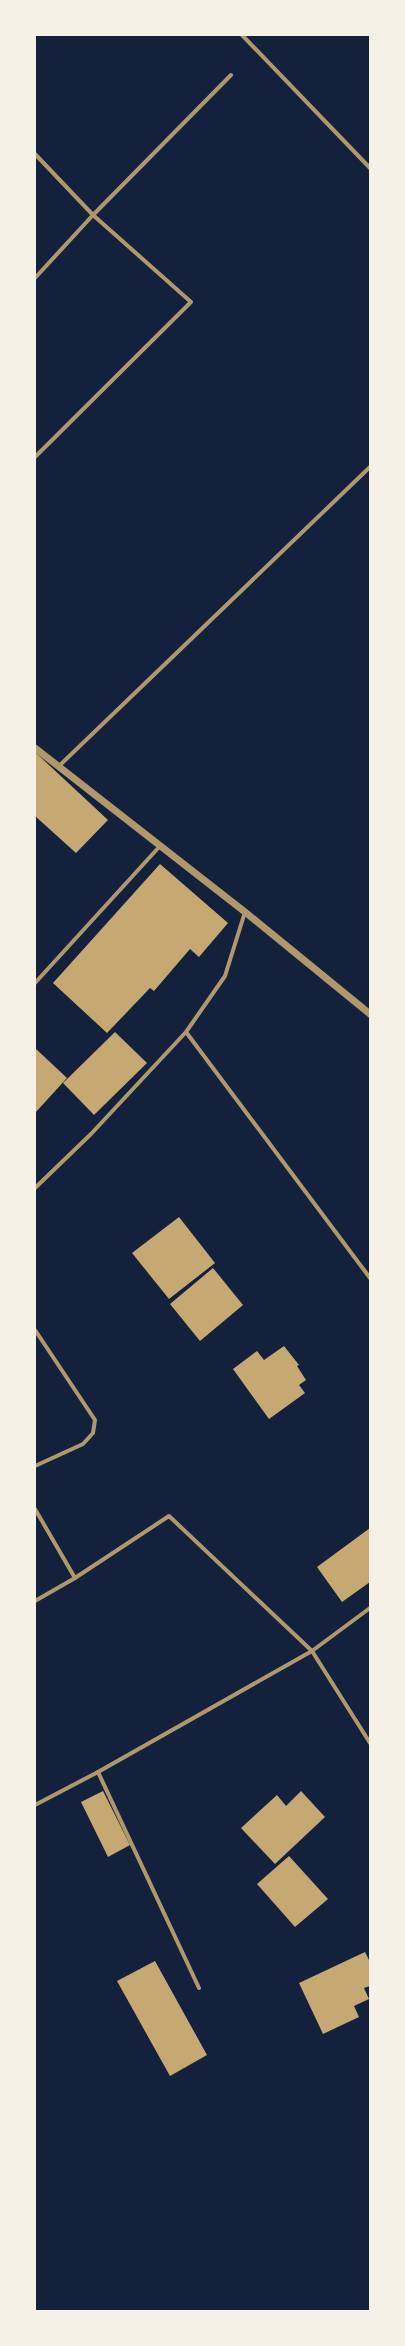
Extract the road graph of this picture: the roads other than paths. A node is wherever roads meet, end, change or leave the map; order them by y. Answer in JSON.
{"nodes":[{"id":1,"x":242,"y":35,"type":"edge"},
{"id":2,"x":231,"y":75,"type":"dead end"},
{"id":3,"x":35,"y":154,"type":"edge"},
{"id":4,"x":370,"y":168,"type":"edge"},
{"id":5,"x":93,"y":215,"type":"junction"},
{"id":6,"x":35,"y":278,"type":"edge"},
{"id":7,"x":35,"y":457,"type":"edge"},
{"id":8,"x":370,"y":467,"type":"edge"},
{"id":9,"x":35,"y":748,"type":"edge"},
{"id":10,"x":59,"y":766,"type":"junction"},
{"id":11,"x":160,"y":845,"type":"junction"},
{"id":12,"x":245,"y":912,"type":"junction"},
{"id":13,"x":35,"y":983,"type":"edge"},
{"id":14,"x":370,"y":1014,"type":"edge"},
{"id":15,"x":186,"y":1032,"type":"junction"},
{"id":16,"x":35,"y":1188,"type":"edge"},
{"id":17,"x":370,"y":1278,"type":"edge"},
{"id":18,"x":35,"y":1330,"type":"edge"},
{"id":19,"x":35,"y":1466,"type":"edge"},
{"id":20,"x":35,"y":1509,"type":"edge"},
{"id":21,"x":75,"y":1578,"type":"junction"},
{"id":22,"x":35,"y":1601,"type":"edge"},
{"id":23,"x":370,"y":1608,"type":"edge"},
{"id":24,"x":312,"y":1651,"type":"junction"},
{"id":25,"x":370,"y":1743,"type":"edge"},
{"id":26,"x":98,"y":1772,"type":"junction"},
{"id":27,"x":35,"y":1805,"type":"edge"},
{"id":28,"x":199,"y":1988,"type":"dead end"}],
"edges":[{"from":1,"to":4,"type":"street"},
{"from":2,"to":5,"type":"street"},
{"from":3,"to":5,"type":"street"},
{"from":5,"to":6,"type":"street"},
{"from":5,"to":7,"type":"street"},
{"from":8,"to":10,"type":"street"},
{"from":9,"to":10,"type":"street"},
{"from":10,"to":11,"type":"street"},
{"from":11,"to":12,"type":"street"},
{"from":11,"to":13,"type":"street"},
{"from":12,"to":14,"type":"street"},
{"from":12,"to":15,"type":"street"},
{"from":15,"to":16,"type":"street"},
{"from":15,"to":17,"type":"street"},
{"from":18,"to":19,"type":"street"},
{"from":20,"to":21,"type":"street"},
{"from":21,"to":22,"type":"street"},
{"from":21,"to":24,"type":"street"},
{"from":23,"to":24,"type":"street"},
{"from":24,"to":25,"type":"street"},
{"from":24,"to":26,"type":"street"},
{"from":26,"to":27,"type":"street"},
{"from":26,"to":28,"type":"street"}]}
